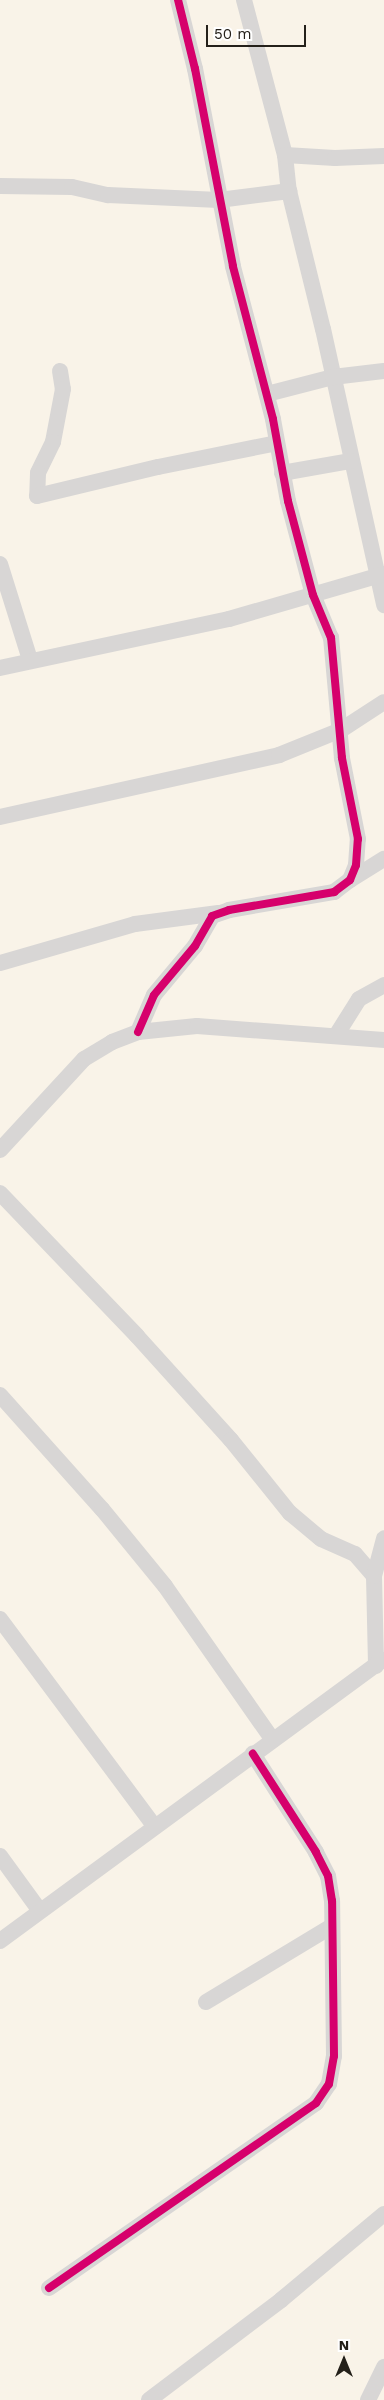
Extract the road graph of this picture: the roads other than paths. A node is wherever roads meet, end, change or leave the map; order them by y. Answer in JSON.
{"nodes":[{"id":1,"x":178,"y":0,"type":"edge"},
{"id":2,"x":244,"y":0,"type":"edge"},
{"id":3,"x":285,"y":155,"type":"junction"},
{"id":4,"x":384,"y":156,"type":"edge"},
{"id":5,"x":0,"y":186,"type":"edge"},
{"id":6,"x":289,"y":191,"type":"junction"},
{"id":7,"x":219,"y":200,"type":"junction"},
{"id":8,"x":60,"y":371,"type":"dead end"},
{"id":9,"x":384,"y":371,"type":"edge"},
{"id":10,"x":333,"y":377,"type":"junction"},
{"id":11,"x":267,"y":394,"type":"junction"},
{"id":12,"x":277,"y":444,"type":"junction"},
{"id":13,"x":351,"y":461,"type":"junction"},
{"id":14,"x":282,"y":473,"type":"junction"},
{"id":15,"x":0,"y":564,"type":"edge"},
{"id":16,"x":380,"y":575,"type":"edge"},
{"id":17,"x":313,"y":595,"type":"junction"},
{"id":18,"x":384,"y":605,"type":"edge"},
{"id":19,"x":30,"y":660,"type":"junction"},
{"id":20,"x":0,"y":668,"type":"edge"},
{"id":21,"x":384,"y":702,"type":"edge"},
{"id":22,"x":341,"y":730,"type":"junction"},
{"id":23,"x":0,"y":816,"type":"edge"},
{"id":24,"x":384,"y":859,"type":"edge"},
{"id":25,"x":350,"y":880,"type":"junction"},
{"id":26,"x":219,"y":913,"type":"junction"},
{"id":27,"x":0,"y":963,"type":"edge"},
{"id":28,"x":384,"y":984,"type":"edge"},
{"id":29,"x":138,"y":1032,"type":"junction"},
{"id":30,"x":337,"y":1034,"type":"junction"},
{"id":31,"x":384,"y":1040,"type":"edge"},
{"id":32,"x":0,"y":1150,"type":"edge"},
{"id":33,"x":0,"y":1193,"type":"edge"},
{"id":34,"x":0,"y":1396,"type":"edge"},
{"id":35,"x":384,"y":1538,"type":"edge"},
{"id":36,"x":374,"y":1576,"type":"junction"},
{"id":37,"x":0,"y":1619,"type":"edge"},
{"id":38,"x":380,"y":1662,"type":"edge"},
{"id":39,"x":273,"y":1740,"type":"junction"},
{"id":40,"x":253,"y":1754,"type":"junction"},
{"id":41,"x":155,"y":1827,"type":"junction"},
{"id":42,"x":0,"y":1856,"type":"edge"},
{"id":43,"x":40,"y":1911,"type":"junction"},
{"id":44,"x":332,"y":1926,"type":"junction"},
{"id":45,"x":0,"y":1941,"type":"edge"},
{"id":46,"x":206,"y":2002,"type":"dead end"},
{"id":47,"x":384,"y":2214,"type":"edge"},
{"id":48,"x":49,"y":2288,"type":"dead end"},
{"id":49,"x":384,"y":2367,"type":"edge"},
{"id":50,"x":149,"y":2400,"type":"edge"},
{"id":51,"x":368,"y":2400,"type":"edge"}],
"edges":[{"from":1,"to":7,"type":"street"},
{"from":2,"to":3,"type":"street"},
{"from":3,"to":4,"type":"street"},
{"from":3,"to":6,"type":"street"},
{"from":5,"to":7,"type":"street"},
{"from":6,"to":7,"type":"street"},
{"from":6,"to":10,"type":"street"},
{"from":7,"to":11,"type":"street"},
{"from":8,"to":12,"type":"street"},
{"from":9,"to":10,"type":"street"},
{"from":10,"to":11,"type":"street"},
{"from":10,"to":13,"type":"street"},
{"from":11,"to":12,"type":"street"},
{"from":12,"to":14,"type":"street"},
{"from":13,"to":14,"type":"street"},
{"from":13,"to":16,"type":"street"},
{"from":14,"to":17,"type":"street"},
{"from":15,"to":19,"type":"street"},
{"from":16,"to":17,"type":"street"},
{"from":16,"to":18,"type":"street"},
{"from":17,"to":19,"type":"street"},
{"from":17,"to":22,"type":"street"},
{"from":19,"to":20,"type":"street"},
{"from":21,"to":22,"type":"street"},
{"from":22,"to":23,"type":"street"},
{"from":22,"to":25,"type":"street"},
{"from":24,"to":25,"type":"street"},
{"from":25,"to":26,"type":"street"},
{"from":26,"to":27,"type":"street"},
{"from":26,"to":29,"type":"street"},
{"from":28,"to":30,"type":"street"},
{"from":29,"to":30,"type":"street"},
{"from":29,"to":32,"type":"street"},
{"from":30,"to":31,"type":"street"},
{"from":33,"to":36,"type":"street"},
{"from":34,"to":39,"type":"street"},
{"from":35,"to":36,"type":"street"},
{"from":36,"to":38,"type":"street"},
{"from":37,"to":41,"type":"street"},
{"from":38,"to":39,"type":"street"},
{"from":39,"to":40,"type":"street"},
{"from":40,"to":41,"type":"street"},
{"from":40,"to":44,"type":"street"},
{"from":41,"to":43,"type":"street"},
{"from":42,"to":43,"type":"street"},
{"from":43,"to":45,"type":"street"},
{"from":44,"to":46,"type":"street"},
{"from":44,"to":48,"type":"street"},
{"from":47,"to":50,"type":"street"},
{"from":49,"to":51,"type":"street"}]}
